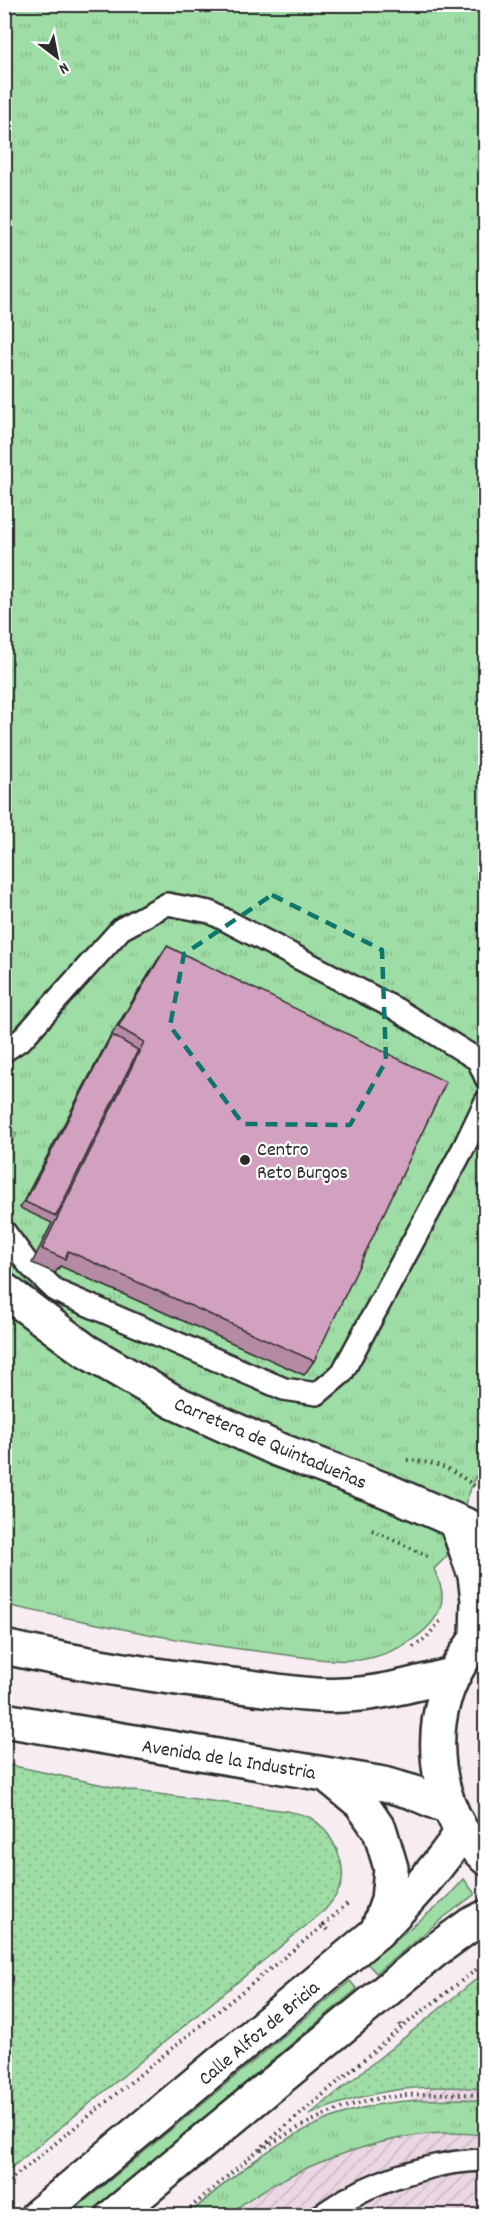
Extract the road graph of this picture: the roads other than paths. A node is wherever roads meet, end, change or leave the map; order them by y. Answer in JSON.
{"nodes":[{"id":1,"x":4,"y":1052,"type":"edge"},
{"id":2,"x":486,"y":1078,"type":"edge"},
{"id":3,"x":486,"y":1101,"type":"edge"},
{"id":4,"x":4,"y":1231,"type":"edge"},
{"id":5,"x":4,"y":1290,"type":"edge"},
{"id":6,"x":456,"y":1522,"type":"junction"},
{"id":7,"x":486,"y":1534,"type":"edge"},
{"id":8,"x":481,"y":1633,"type":"edge"},
{"id":9,"x":4,"y":1647,"type":"edge"},
{"id":10,"x":452,"y":1675,"type":"junction"},
{"id":11,"x":4,"y":1720,"type":"edge"},
{"id":12,"x":323,"y":1772,"type":"junction"},
{"id":13,"x":456,"y":1820,"type":"junction"},
{"id":14,"x":486,"y":1858,"type":"edge"},
{"id":15,"x":486,"y":1917,"type":"edge"},
{"id":16,"x":377,"y":1932,"type":"junction"},
{"id":17,"x":486,"y":2160,"type":"edge"},
{"id":18,"x":37,"y":2216,"type":"edge"},
{"id":19,"x":113,"y":2216,"type":"edge"},
{"id":20,"x":320,"y":2216,"type":"edge"}],
"edges":[{"from":1,"to":2,"type":"lane"},
{"from":3,"to":4,"type":"lane"},
{"from":5,"to":6,"type":"street","name":"Carretera de Quintadueñas"},
{"from":6,"to":7,"type":"street","name":"Carretera de Quintadueñas"},
{"from":6,"to":8,"type":"street"},
{"from":8,"to":10,"type":"street"},
{"from":9,"to":10,"type":"street"},
{"from":10,"to":13,"type":"street"},
{"from":11,"to":12,"type":"street","name":"Avenida de la Industria"},
{"from":12,"to":13,"type":"street","name":"Avenida de la Industria"},
{"from":12,"to":16,"type":"street"},
{"from":13,"to":14,"type":"street"},
{"from":13,"to":16,"type":"street","name":"Calle Alfoz de Bricia"},
{"from":15,"to":19,"type":"street"},
{"from":16,"to":18,"type":"street","name":"Calle Alfoz de Bricia"},
{"from":17,"to":20,"type":"lane"}]}
